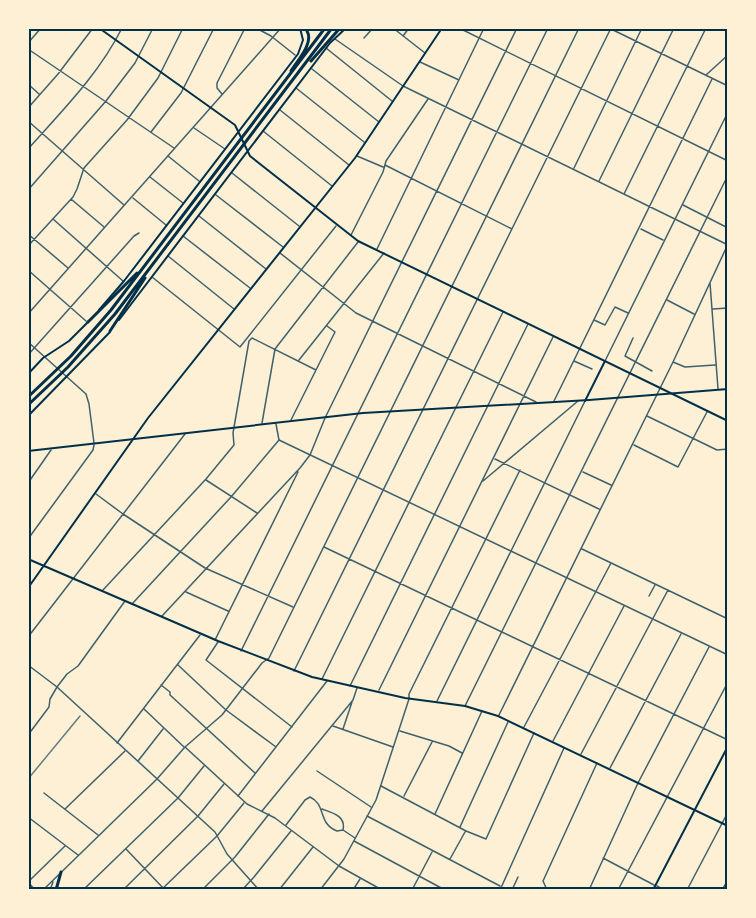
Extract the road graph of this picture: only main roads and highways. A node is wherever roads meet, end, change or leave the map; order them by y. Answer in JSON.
{"nodes":[{"id":1,"x":99,"y":28,"type":"edge"},
{"id":2,"x":300,"y":28,"type":"edge"},
{"id":3,"x":325,"y":28,"type":"edge"},
{"id":4,"x":332,"y":28,"type":"edge"},
{"id":5,"x":340,"y":28,"type":"edge"},
{"id":6,"x":346,"y":28,"type":"edge"},
{"id":7,"x":442,"y":28,"type":"edge"},
{"id":8,"x":307,"y":31,"type":"dead end"},
{"id":9,"x":294,"y":80,"type":"junction"},
{"id":10,"x":276,"y":94,"type":"junction"},
{"id":11,"x":239,"y":132,"type":"junction"},
{"id":12,"x":247,"y":150,"type":"junction"},
{"id":13,"x":315,"y":208,"type":"junction"},
{"id":14,"x":160,"y":256,"type":"junction"},
{"id":15,"x":147,"y":263,"type":"junction"},
{"id":16,"x":88,"y":322,"type":"junction"},
{"id":17,"x":110,"y":331,"type":"junction"},
{"id":18,"x":604,"y":361,"type":"junction"},
{"id":19,"x":28,"y":374,"type":"edge"},
{"id":20,"x":728,"y":389,"type":"edge"},
{"id":21,"x":672,"y":394,"type":"junction"},
{"id":22,"x":28,"y":397,"type":"edge"},
{"id":23,"x":585,"y":400,"type":"junction"},
{"id":24,"x":28,"y":405,"type":"edge"},
{"id":25,"x":28,"y":416,"type":"edge"},
{"id":26,"x":728,"y":421,"type":"edge"},
{"id":27,"x":134,"y":439,"type":"junction"},
{"id":28,"x":28,"y":451,"type":"edge"},
{"id":29,"x":28,"y":559,"type":"edge"},
{"id":30,"x":45,"y":566,"type":"junction"},
{"id":31,"x":28,"y":588,"type":"edge"},
{"id":32,"x":728,"y":746,"type":"edge"},
{"id":33,"x":694,"y":810,"type":"junction"},
{"id":34,"x":728,"y":826,"type":"edge"},
{"id":35,"x":61,"y":872,"type":"road end"},
{"id":36,"x":56,"y":890,"type":"edge"},
{"id":37,"x":653,"y":890,"type":"edge"}],
"edges":[{"from":1,"to":11,"type":"main road"},
{"from":2,"to":11,"type":"main road"},
{"from":3,"to":10,"type":"highway"},
{"from":4,"to":9,"type":"highway"},
{"from":5,"to":9,"type":"highway"},
{"from":6,"to":12,"type":"main road"},
{"from":7,"to":13,"type":"main road"},
{"from":8,"to":10,"type":"highway"},
{"from":9,"to":14,"type":"highway"},
{"from":10,"to":15,"type":"highway"},
{"from":11,"to":12,"type":"main road"},
{"from":11,"to":16,"type":"main road"},
{"from":12,"to":13,"type":"main road"},
{"from":12,"to":17,"type":"main road"},
{"from":13,"to":18,"type":"main road"},
{"from":13,"to":27,"type":"main road"},
{"from":14,"to":17,"type":"highway"},
{"from":14,"to":24,"type":"highway"},
{"from":15,"to":16,"type":"highway"},
{"from":15,"to":22,"type":"highway"},
{"from":16,"to":19,"type":"main road"},
{"from":17,"to":25,"type":"main road"},
{"from":18,"to":21,"type":"main road"},
{"from":18,"to":23,"type":"main road"},
{"from":20,"to":21,"type":"main road"},
{"from":21,"to":23,"type":"main road"},
{"from":21,"to":26,"type":"main road"},
{"from":23,"to":27,"type":"main road"},
{"from":27,"to":28,"type":"main road"},
{"from":27,"to":30,"type":"main road"},
{"from":29,"to":30,"type":"main road"},
{"from":30,"to":31,"type":"main road"},
{"from":30,"to":33,"type":"main road"},
{"from":32,"to":33,"type":"main road"},
{"from":33,"to":34,"type":"main road"},
{"from":33,"to":37,"type":"main road"},
{"from":35,"to":36,"type":"highway"}]}
